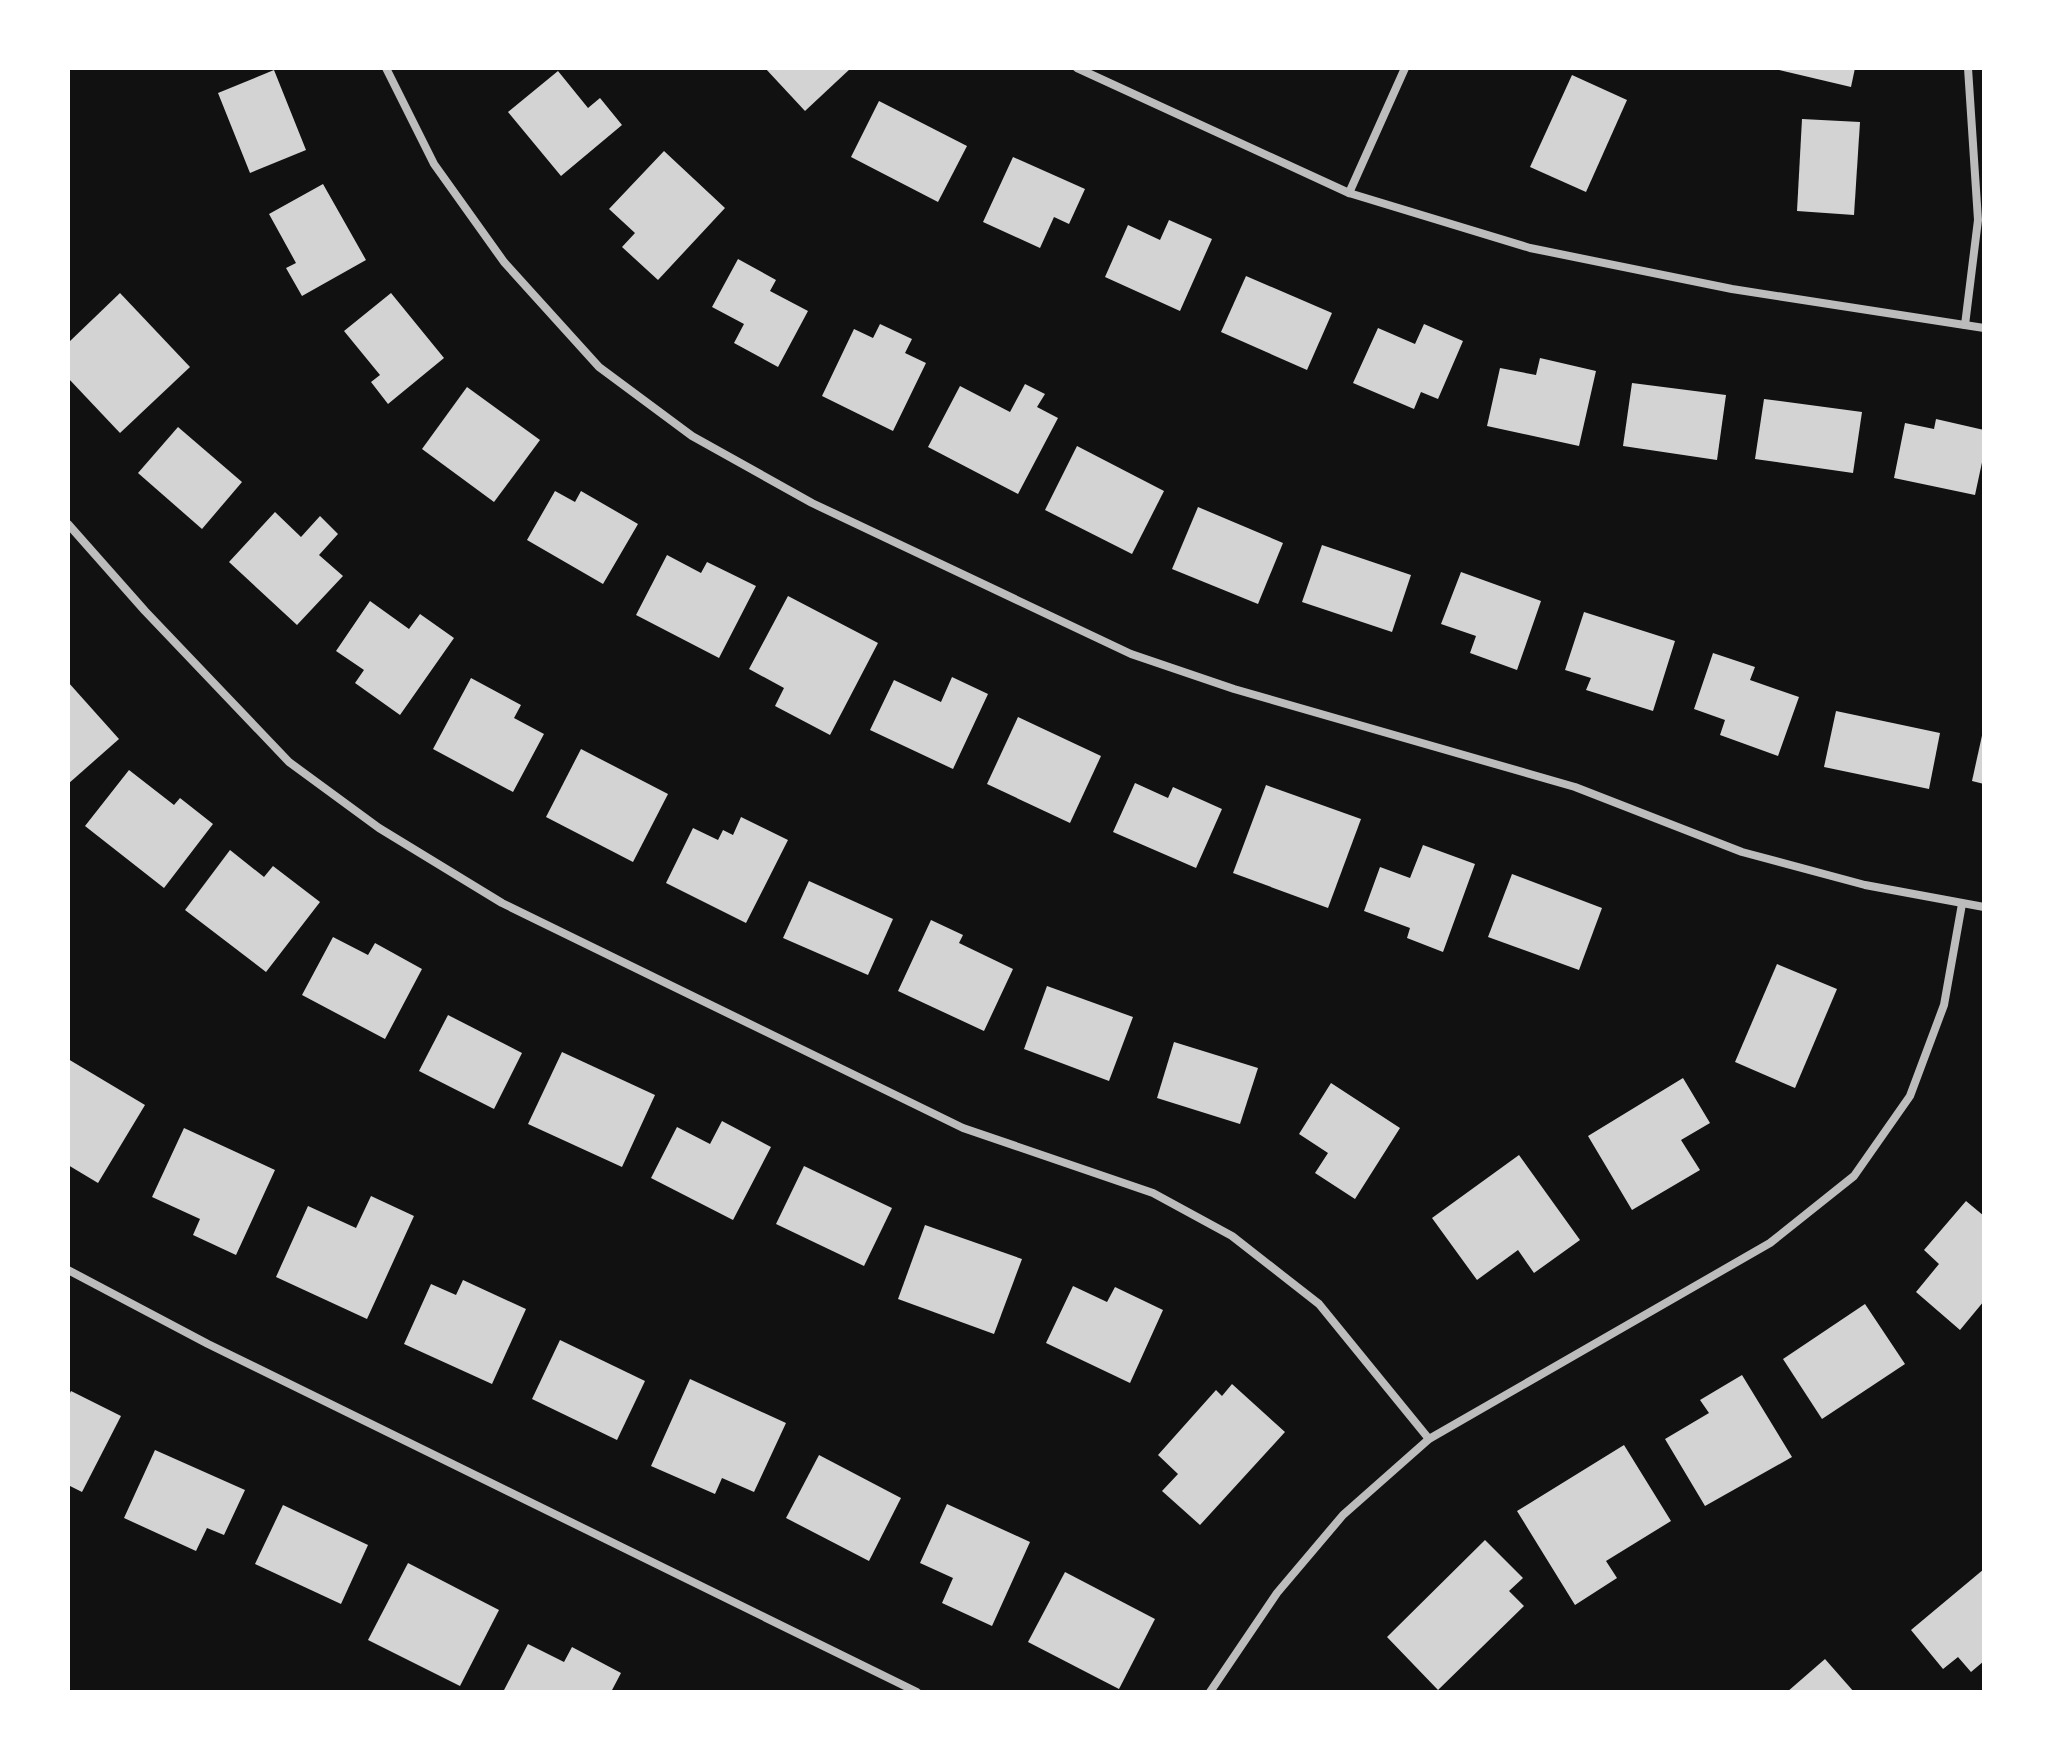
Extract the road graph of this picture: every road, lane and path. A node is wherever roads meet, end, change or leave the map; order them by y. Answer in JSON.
{"nodes":[{"id":1,"x":386,"y":68,"type":"edge"},
{"id":2,"x":1077,"y":68,"type":"edge"},
{"id":3,"x":1405,"y":68,"type":"edge"},
{"id":4,"x":1968,"y":68,"type":"edge"},
{"id":5,"x":1349,"y":193,"type":"junction"},
{"id":6,"x":1965,"y":325,"type":"junction"},
{"id":7,"x":1984,"y":328,"type":"edge"},
{"id":8,"x":68,"y":524,"type":"edge"},
{"id":9,"x":1962,"y":904,"type":"junction"},
{"id":10,"x":1984,"y":907,"type":"edge"},
{"id":11,"x":68,"y":1270,"type":"edge"},
{"id":12,"x":1429,"y":1439,"type":"junction"},
{"id":13,"x":917,"y":1692,"type":"edge"},
{"id":14,"x":1210,"y":1692,"type":"edge"}],
"edges":[{"from":1,"to":9,"type":"street"},
{"from":2,"to":5,"type":"street"},
{"from":3,"to":5,"type":"street"},
{"from":4,"to":6,"type":"street"},
{"from":5,"to":6,"type":"street"},
{"from":6,"to":7,"type":"street"},
{"from":8,"to":12,"type":"street"},
{"from":9,"to":10,"type":"street"},
{"from":9,"to":12,"type":"street"},
{"from":11,"to":13,"type":"street"},
{"from":12,"to":14,"type":"street"}]}
